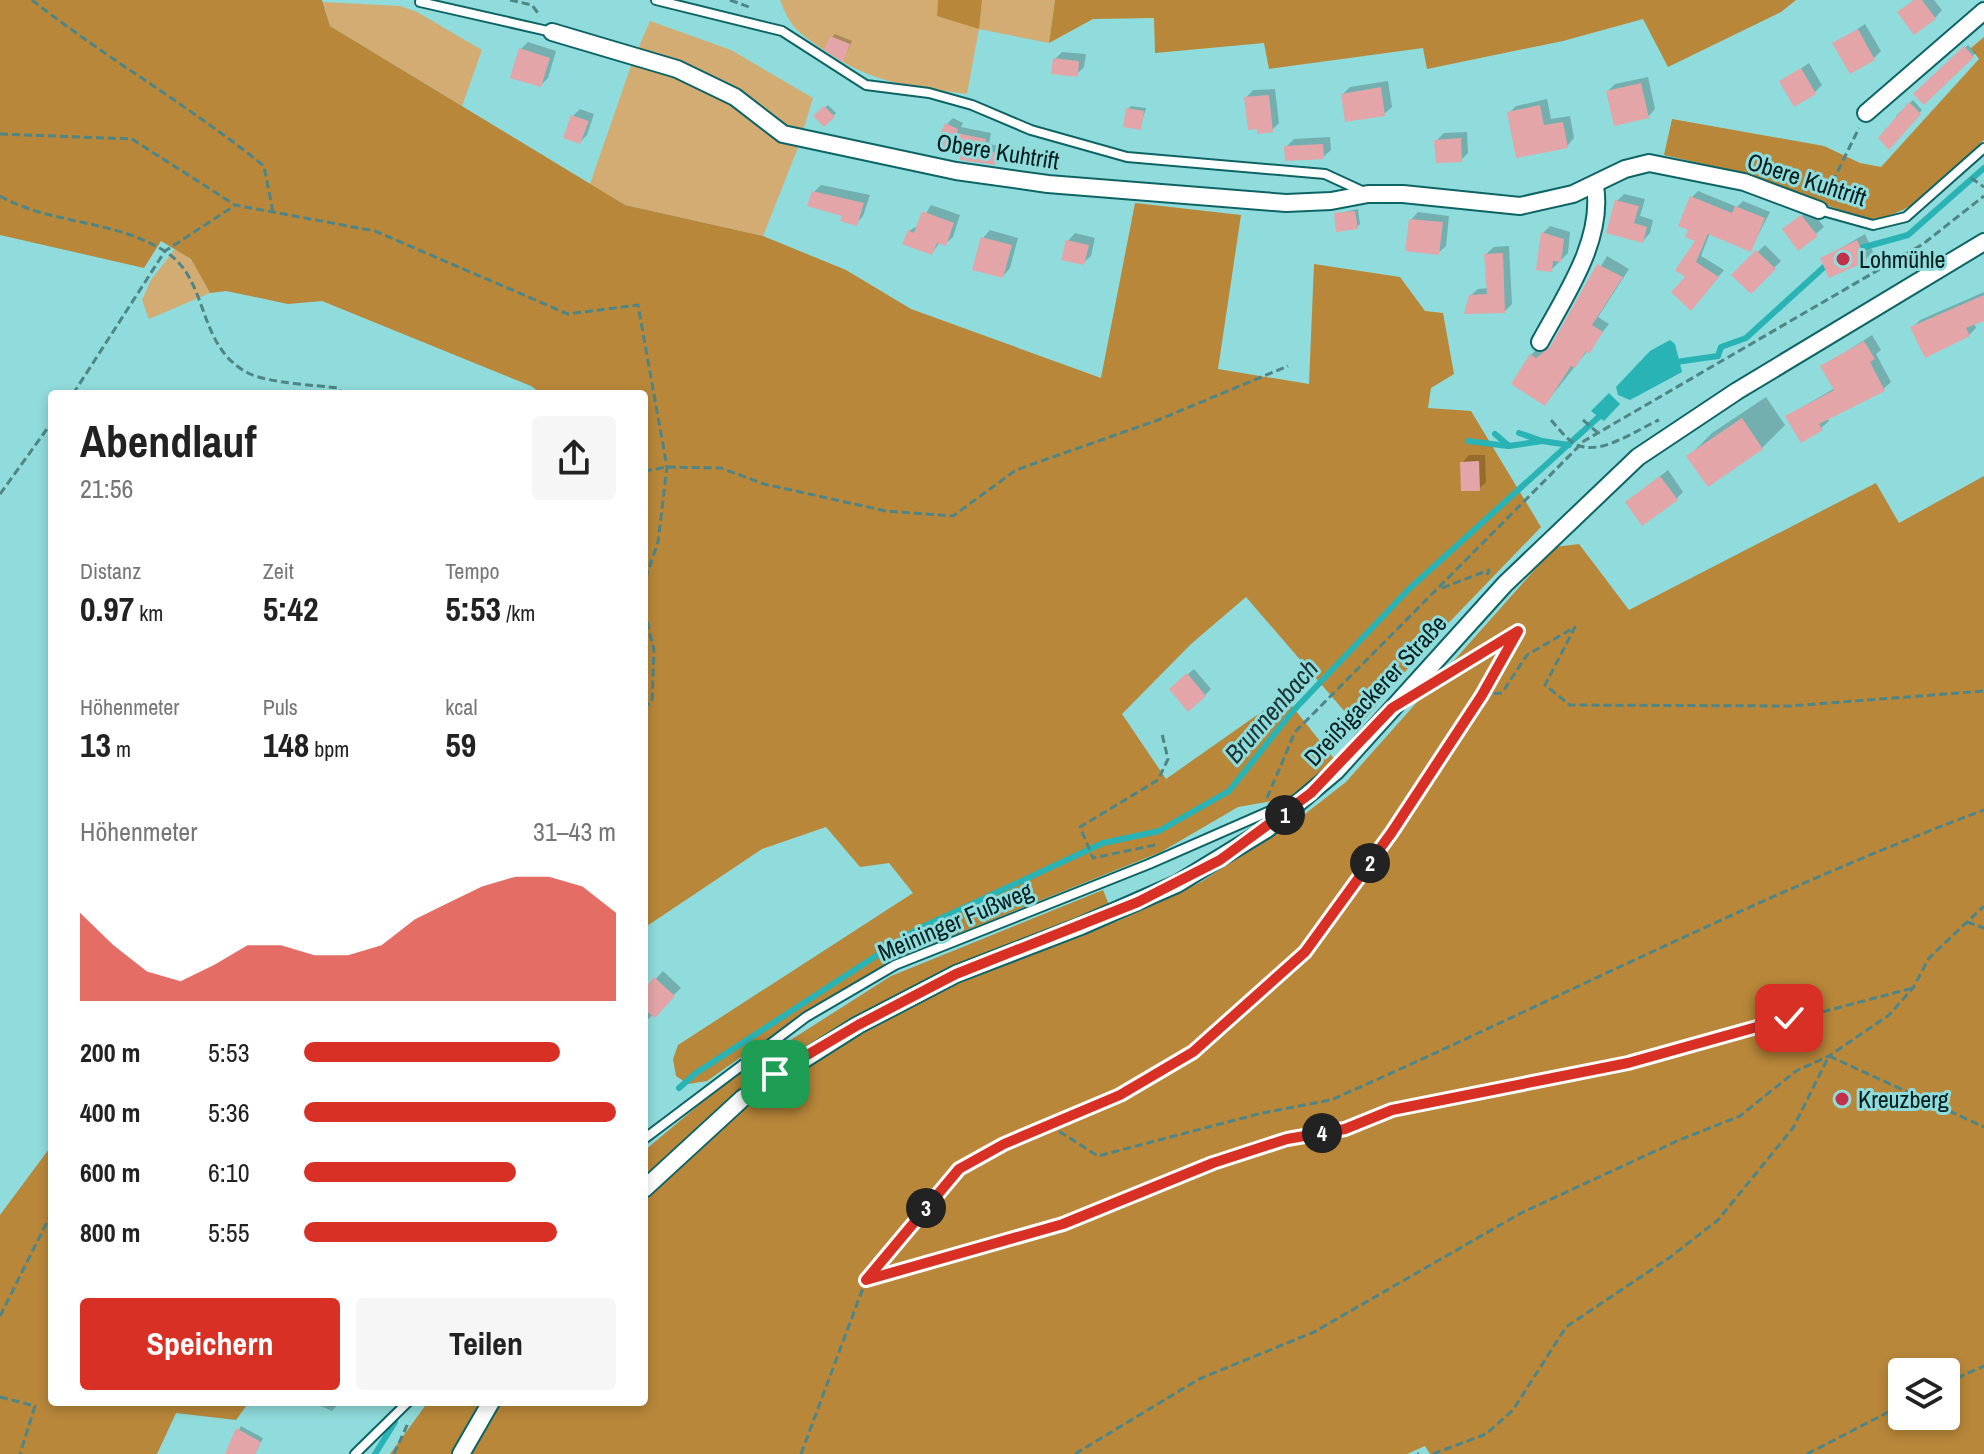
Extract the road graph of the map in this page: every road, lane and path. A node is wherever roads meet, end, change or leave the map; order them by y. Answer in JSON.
{"nodes":[{"id":1,"x":32,"y":0,"type":"edge"},
{"id":2,"x":656,"y":0,"type":"edge"},
{"id":3,"x":420,"y":2,"type":"dead end"},
{"id":4,"x":1984,"y":11,"type":"edge"},
{"id":5,"x":552,"y":32,"type":"joint"},
{"id":6,"x":1866,"y":113,"type":"joint"},
{"id":7,"x":0,"y":134,"type":"edge"},
{"id":8,"x":1984,"y":148,"type":"edge"},
{"id":9,"x":1977,"y":183,"type":"dead end"},
{"id":10,"x":1595,"y":186,"type":"junction"},
{"id":11,"x":1984,"y":187,"type":"edge"},
{"id":12,"x":1368,"y":194,"type":"junction"},
{"id":13,"x":0,"y":196,"type":"edge"},
{"id":14,"x":1984,"y":196,"type":"edge"},
{"id":15,"x":235,"y":205,"type":"junction"},
{"id":16,"x":1819,"y":210,"type":"junction"},
{"id":17,"x":273,"y":212,"type":"junction"},
{"id":18,"x":1984,"y":242,"type":"edge"},
{"id":19,"x":165,"y":251,"type":"junction"},
{"id":20,"x":1540,"y":342,"type":"dead end"},
{"id":21,"x":1288,"y":366,"type":"dead end"},
{"id":22,"x":76,"y":390,"type":"edge"},
{"id":23,"x":340,"y":390,"type":"edge"},
{"id":24,"x":1663,"y":419,"type":"dead end"},
{"id":25,"x":1551,"y":420,"type":"dead end"},
{"id":26,"x":1583,"y":420,"type":"dead end"},
{"id":27,"x":48,"y":428,"type":"edge"},
{"id":28,"x":1597,"y":432,"type":"junction"},
{"id":29,"x":1578,"y":446,"type":"junction"},
{"id":30,"x":667,"y":467,"type":"junction"},
{"id":31,"x":648,"y":470,"type":"edge"},
{"id":32,"x":0,"y":494,"type":"edge"},
{"id":33,"x":648,"y":571,"type":"edge"},
{"id":34,"x":1486,"y":579,"type":"dead end"},
{"id":35,"x":1438,"y":589,"type":"junction"},
{"id":36,"x":648,"y":626,"type":"edge"},
{"id":37,"x":1442,"y":678,"type":"dead end"},
{"id":38,"x":1984,"y":691,"type":"edge"},
{"id":39,"x":1482,"y":695,"type":"junction"},
{"id":40,"x":648,"y":704,"type":"edge"},
{"id":41,"x":1162,"y":734,"type":"dead end"},
{"id":42,"x":1271,"y":784,"type":"dead end"},
{"id":43,"x":1311,"y":793,"type":"junction"},
{"id":44,"x":1984,"y":810,"type":"edge"},
{"id":45,"x":1155,"y":844,"type":"dead end"},
{"id":46,"x":1984,"y":906,"type":"edge"},
{"id":47,"x":1967,"y":922,"type":"junction"},
{"id":48,"x":1984,"y":928,"type":"edge"},
{"id":49,"x":1913,"y":988,"type":"junction"},
{"id":50,"x":1829,"y":1056,"type":"junction"},
{"id":51,"x":1049,"y":1125,"type":"junction"},
{"id":52,"x":1984,"y":1127,"type":"edge"},
{"id":53,"x":648,"y":1136,"type":"edge"},
{"id":54,"x":648,"y":1185,"type":"edge"},
{"id":55,"x":48,"y":1221,"type":"edge"},
{"id":56,"x":48,"y":1232,"type":"edge"},
{"id":57,"x":42,"y":1234,"type":"junction"},
{"id":58,"x":866,"y":1280,"type":"junction"},
{"id":59,"x":0,"y":1316,"type":"edge"},
{"id":60,"x":1984,"y":1366,"type":"edge"},
{"id":61,"x":1960,"y":1377,"type":"edge"},
{"id":62,"x":0,"y":1397,"type":"edge"},
{"id":63,"x":404,"y":1406,"type":"edge"},
{"id":64,"x":489,"y":1406,"type":"edge"},
{"id":65,"x":1888,"y":1412,"type":"edge"},
{"id":66,"x":412,"y":1415,"type":"dead end"},
{"id":67,"x":20,"y":1454,"type":"edge"},
{"id":68,"x":355,"y":1454,"type":"edge"},
{"id":69,"x":394,"y":1454,"type":"edge"},
{"id":70,"x":461,"y":1454,"type":"edge"},
{"id":71,"x":801,"y":1454,"type":"edge"},
{"id":72,"x":1075,"y":1454,"type":"edge"},
{"id":73,"x":1433,"y":1454,"type":"edge"},
{"id":74,"x":1807,"y":1454,"type":"edge"}],
"edges":[{"from":1,"to":17,"type":"path"},
{"from":2,"to":12,"type":"lane"},
{"from":3,"to":5,"type":"lane","name":"Obere Kuhtrift"},
{"from":4,"to":6,"type":"street"},
{"from":5,"to":12,"type":"street","name":"Obere Kuhtrift"},
{"from":6,"to":16,"type":"path"},
{"from":7,"to":15,"type":"path"},
{"from":8,"to":16,"type":"lane","name":"Obere Kuhtrift"},
{"from":9,"to":11,"type":"path"},
{"from":10,"to":12,"type":"street","name":"Obere Kuhtrift"},
{"from":10,"to":16,"type":"street","name":"Obere Kuhtrift"},
{"from":10,"to":20,"type":"street"},
{"from":13,"to":19,"type":"path"},
{"from":14,"to":28,"type":"path"},
{"from":15,"to":17,"type":"path"},
{"from":15,"to":19,"type":"path"},
{"from":17,"to":30,"type":"path"},
{"from":18,"to":43,"type":"street","name":"Dreißigackerer Straße"},
{"from":19,"to":22,"type":"path"},
{"from":19,"to":23,"type":"path"},
{"from":21,"to":30,"type":"path"},
{"from":24,"to":29,"type":"path"},
{"from":25,"to":29,"type":"path"},
{"from":26,"to":28,"type":"path"},
{"from":27,"to":32,"type":"path"},
{"from":28,"to":29,"type":"path"},
{"from":29,"to":35,"type":"path"},
{"from":30,"to":31,"type":"path"},
{"from":30,"to":33,"type":"path"},
{"from":34,"to":35,"type":"path"},
{"from":35,"to":42,"type":"path"},
{"from":36,"to":40,"type":"path"},
{"from":37,"to":39,"type":"path"},
{"from":38,"to":39,"type":"path"},
{"from":39,"to":51,"type":"path"},
{"from":41,"to":45,"type":"path"},
{"from":43,"to":53,"type":"lane","name":"Meininger Fußweg"},
{"from":43,"to":54,"type":"street","name":"Dreißigackerer Straße"},
{"from":44,"to":51,"type":"path"},
{"from":46,"to":47,"type":"path"},
{"from":47,"to":48,"type":"path"},
{"from":47,"to":49,"type":"path"},
{"from":49,"to":50,"type":"path"},
{"from":49,"to":58,"type":"path"},
{"from":50,"to":52,"type":"path"},
{"from":50,"to":72,"type":"path"},
{"from":50,"to":73,"type":"path"},
{"from":51,"to":58,"type":"path"},
{"from":55,"to":57,"type":"path"},
{"from":56,"to":57,"type":"path"},
{"from":57,"to":59,"type":"path"},
{"from":58,"to":71,"type":"path"},
{"from":60,"to":61,"type":"path"},
{"from":62,"to":67,"type":"path"},
{"from":63,"to":68,"type":"lane"},
{"from":64,"to":70,"type":"street"},
{"from":65,"to":74,"type":"path"},
{"from":66,"to":69,"type":"path"}]}
